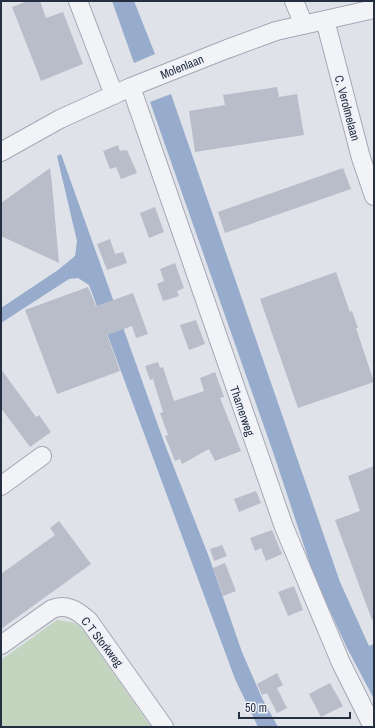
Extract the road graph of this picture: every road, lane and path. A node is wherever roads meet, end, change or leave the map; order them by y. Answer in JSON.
{"nodes":[{"id":1,"x":78,"y":1,"type":"edge"},
{"id":2,"x":294,"y":1,"type":"edge"},
{"id":3,"x":374,"y":9,"type":"edge"},
{"id":4,"x":325,"y":20,"type":"junction"},
{"id":5,"x":304,"y":25,"type":"junction"},
{"id":6,"x":131,"y":87,"type":"junction"},
{"id":7,"x":114,"y":95,"type":"junction"},
{"id":8,"x":1,"y":152,"type":"edge"},
{"id":9,"x":374,"y":196,"type":"edge"},
{"id":10,"x":42,"y":456,"type":"dead end"},
{"id":11,"x":1,"y":486,"type":"edge"},
{"id":12,"x":1,"y":646,"type":"edge"},
{"id":13,"x":164,"y":727,"type":"edge"},
{"id":14,"x":373,"y":727,"type":"edge"}],
"edges":[{"from":1,"to":7,"type":"street"},
{"from":2,"to":5,"type":"street"},
{"from":3,"to":4,"type":"street","name":"Molenlaan"},
{"from":4,"to":5,"type":"street","name":"Molenlaan"},
{"from":4,"to":9,"type":"street","name":"C. Verolmelaan"},
{"from":5,"to":6,"type":"street","name":"Molenlaan"},
{"from":6,"to":7,"type":"street","name":"Molenlaan"},
{"from":6,"to":14,"type":"street","name":"Thamerweg"},
{"from":7,"to":8,"type":"street","name":"Molenlaan"},
{"from":10,"to":11,"type":"street"},
{"from":12,"to":13,"type":"street","name":"C T Storkweg"}]}
